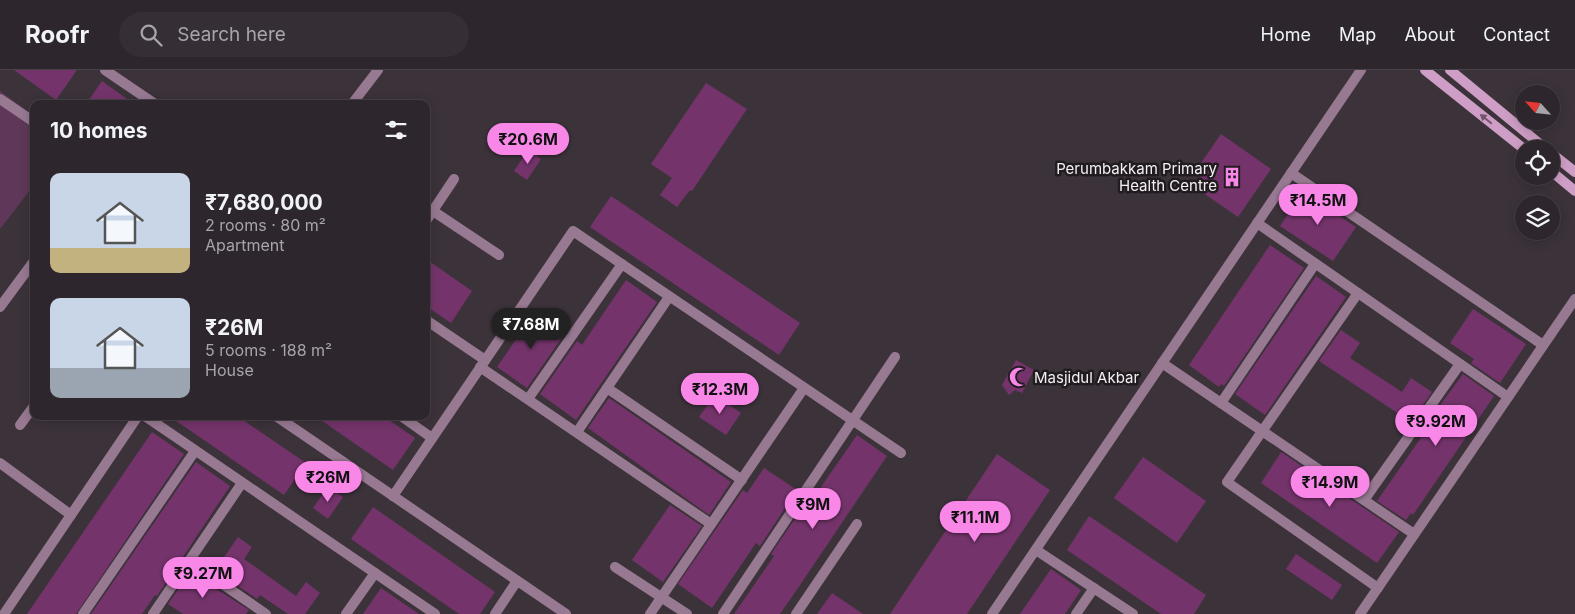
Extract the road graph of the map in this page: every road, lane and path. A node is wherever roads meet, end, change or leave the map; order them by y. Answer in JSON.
{"nodes":[{"id":1,"x":105,"y":70,"type":"edge"},
{"id":2,"x":378,"y":70,"type":"edge"},
{"id":3,"x":1361,"y":70,"type":"edge"},
{"id":4,"x":1425,"y":70,"type":"edge"},
{"id":5,"x":1450,"y":70,"type":"edge"},
{"id":6,"x":0,"y":99,"type":"edge"},
{"id":7,"x":149,"y":100,"type":"edge"},
{"id":8,"x":355,"y":100,"type":"edge"},
{"id":9,"x":30,"y":119,"type":"edge"},
{"id":10,"x":1535,"y":140,"type":"edge"},
{"id":11,"x":1515,"y":142,"type":"edge"},
{"id":12,"x":1560,"y":160,"type":"edge"},
{"id":13,"x":1575,"y":172,"type":"edge"},
{"id":14,"x":1291,"y":173,"type":"junction"},
{"id":15,"x":454,"y":179,"type":"dead end"},
{"id":16,"x":1560,"y":179,"type":"edge"},
{"id":17,"x":1575,"y":190,"type":"edge"},
{"id":18,"x":433,"y":210,"type":"junction"},
{"id":19,"x":430,"y":215,"type":"edge"},
{"id":20,"x":1257,"y":223,"type":"junction"},
{"id":21,"x":498,"y":255,"type":"dead end"},
{"id":22,"x":622,"y":264,"type":"junction"},
{"id":23,"x":1315,"y":264,"type":"junction"},
{"id":24,"x":30,"y":266,"type":"edge"},
{"id":25,"x":1358,"y":293,"type":"junction"},
{"id":26,"x":670,"y":297,"type":"junction"},
{"id":27,"x":1575,"y":299,"type":"edge"},
{"id":28,"x":0,"y":307,"type":"edge"},
{"id":29,"x":430,"y":323,"type":"edge"},
{"id":30,"x":1543,"y":345,"type":"junction"},
{"id":31,"x":895,"y":357,"type":"dead end"},
{"id":32,"x":483,"y":363,"type":"junction"},
{"id":33,"x":1162,"y":363,"type":"junction"},
{"id":34,"x":1460,"y":364,"type":"junction"},
{"id":35,"x":607,"y":388,"type":"junction"},
{"id":36,"x":804,"y":388,"type":"junction"},
{"id":37,"x":1508,"y":397,"type":"junction"},
{"id":38,"x":528,"y":399,"type":"junction"},
{"id":39,"x":1221,"y":403,"type":"junction"},
{"id":40,"x":30,"y":411,"type":"edge"},
{"id":41,"x":135,"y":420,"type":"edge"},
{"id":42,"x":151,"y":420,"type":"edge"},
{"id":43,"x":282,"y":420,"type":"edge"},
{"id":44,"x":407,"y":420,"type":"edge"},
{"id":45,"x":852,"y":421,"type":"junction"},
{"id":46,"x":20,"y":425,"type":"dead end"},
{"id":47,"x":1262,"y":431,"type":"junction"},
{"id":48,"x":577,"y":432,"type":"junction"},
{"id":49,"x":432,"y":438,"type":"junction"},
{"id":50,"x":195,"y":451,"type":"junction"},
{"id":51,"x":901,"y":453,"type":"dead end"},
{"id":52,"x":0,"y":463,"type":"edge"},
{"id":53,"x":742,"y":480,"type":"junction"},
{"id":54,"x":242,"y":483,"type":"junction"},
{"id":55,"x":393,"y":496,"type":"junction"},
{"id":56,"x":1364,"y":500,"type":"junction"},
{"id":57,"x":71,"y":516,"type":"junction"},
{"id":58,"x":711,"y":524,"type":"junction"},
{"id":59,"x":857,"y":524,"type":"dead end"},
{"id":60,"x":1414,"y":534,"type":"junction"},
{"id":61,"x":1036,"y":550,"type":"junction"},
{"id":62,"x":189,"y":561,"type":"junction"},
{"id":63,"x":615,"y":567,"type":"dead end"},
{"id":64,"x":375,"y":573,"type":"junction"},
{"id":65,"x":517,"y":581,"type":"junction"},
{"id":66,"x":1094,"y":588,"type":"junction"},
{"id":67,"x":1378,"y":588,"type":"junction"},
{"id":68,"x":662,"y":597,"type":"junction"},
{"id":69,"x":422,"y":610,"type":"edge"},
{"id":70,"x":158,"y":612,"type":"edge"},
{"id":71,"x":4,"y":614,"type":"edge"},
{"id":72,"x":83,"y":614,"type":"edge"},
{"id":73,"x":266,"y":614,"type":"edge"},
{"id":74,"x":346,"y":614,"type":"edge"},
{"id":75,"x":436,"y":614,"type":"edge"},
{"id":76,"x":495,"y":614,"type":"edge"},
{"id":77,"x":566,"y":614,"type":"edge"},
{"id":78,"x":650,"y":614,"type":"edge"},
{"id":79,"x":687,"y":614,"type":"edge"},
{"id":80,"x":723,"y":614,"type":"edge"},
{"id":81,"x":796,"y":614,"type":"edge"},
{"id":82,"x":992,"y":614,"type":"edge"},
{"id":83,"x":1076,"y":614,"type":"edge"},
{"id":84,"x":1133,"y":614,"type":"edge"},
{"id":85,"x":1360,"y":614,"type":"edge"}],
"edges":[{"from":1,"to":7,"type":"street"},
{"from":2,"to":8,"type":"street"},
{"from":3,"to":14,"type":"street"},
{"from":11,"to":4,"type":"street","one_way":true},
{"from":5,"to":10,"type":"street"},
{"from":6,"to":9,"type":"street"},
{"from":12,"to":13,"type":"street"},
{"from":14,"to":20,"type":"street"},
{"from":14,"to":30,"type":"street"},
{"from":15,"to":18,"type":"street"},
{"from":16,"to":17,"type":"street"},
{"from":18,"to":19,"type":"street"},
{"from":18,"to":21,"type":"street"},
{"from":20,"to":23,"type":"street"},
{"from":20,"to":33,"type":"street"},
{"from":22,"to":26,"type":"street"},
{"from":22,"to":32,"type":"street"},
{"from":22,"to":38,"type":"street"},
{"from":23,"to":25,"type":"street"},
{"from":23,"to":39,"type":"street"},
{"from":24,"to":28,"type":"street"},
{"from":25,"to":34,"type":"street"},
{"from":25,"to":47,"type":"street"},
{"from":26,"to":35,"type":"street"},
{"from":26,"to":36,"type":"street"},
{"from":27,"to":30,"type":"street"},
{"from":29,"to":32,"type":"street"},
{"from":30,"to":37,"type":"street"},
{"from":31,"to":45,"type":"street"},
{"from":32,"to":38,"type":"street"},
{"from":32,"to":49,"type":"street"},
{"from":33,"to":39,"type":"street"},
{"from":33,"to":61,"type":"street"},
{"from":34,"to":37,"type":"street"},
{"from":34,"to":56,"type":"street"},
{"from":35,"to":48,"type":"street"},
{"from":35,"to":53,"type":"street"},
{"from":36,"to":45,"type":"street"},
{"from":36,"to":53,"type":"street"},
{"from":37,"to":60,"type":"street"},
{"from":38,"to":48,"type":"street"},
{"from":39,"to":47,"type":"street"},
{"from":40,"to":46,"type":"street"},
{"from":41,"to":57,"type":"street"},
{"from":42,"to":50,"type":"street"},
{"from":43,"to":55,"type":"street"},
{"from":44,"to":49,"type":"street"},
{"from":45,"to":51,"type":"street"},
{"from":45,"to":80,"type":"street"},
{"from":47,"to":56,"type":"street"},
{"from":47,"to":67,"type":"street"},
{"from":48,"to":58,"type":"street"},
{"from":49,"to":55,"type":"street"},
{"from":50,"to":54,"type":"street"},
{"from":50,"to":72,"type":"street"},
{"from":52,"to":57,"type":"street"},
{"from":53,"to":58,"type":"street"},
{"from":54,"to":62,"type":"street"},
{"from":54,"to":64,"type":"street"},
{"from":55,"to":65,"type":"street"},
{"from":56,"to":60,"type":"street"},
{"from":57,"to":71,"type":"street"},
{"from":58,"to":68,"type":"street"},
{"from":59,"to":81,"type":"street"},
{"from":60,"to":67,"type":"street"},
{"from":61,"to":66,"type":"street"},
{"from":61,"to":82,"type":"street"},
{"from":62,"to":70,"type":"street"},
{"from":62,"to":73,"type":"street"},
{"from":63,"to":68,"type":"street"},
{"from":64,"to":69,"type":"street"},
{"from":64,"to":74,"type":"street"},
{"from":65,"to":76,"type":"street"},
{"from":65,"to":77,"type":"street"},
{"from":66,"to":83,"type":"street"},
{"from":66,"to":84,"type":"street"},
{"from":67,"to":85,"type":"street"},
{"from":68,"to":78,"type":"street"},
{"from":68,"to":79,"type":"street"},
{"from":69,"to":75,"type":"street"}]}
